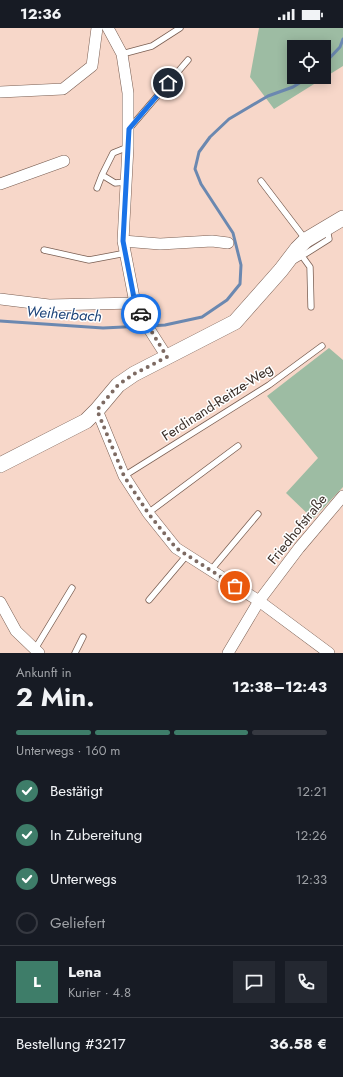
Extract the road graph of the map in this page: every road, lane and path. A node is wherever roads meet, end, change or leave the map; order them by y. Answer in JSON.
{"nodes":[{"id":1,"x":97,"y":28,"type":"edge"},
{"id":2,"x":108,"y":28,"type":"edge"},
{"id":3,"x":180,"y":28,"type":"edge"},
{"id":4,"x":122,"y":54,"type":"junction"},
{"id":5,"x":188,"y":60,"type":"dead end"},
{"id":6,"x":0,"y":92,"type":"edge"},
{"id":7,"x":129,"y":129,"type":"junction"},
{"id":8,"x":128,"y":147,"type":"junction"},
{"id":9,"x":64,"y":162,"type":"dead end"},
{"id":10,"x":102,"y":175,"type":"junction"},
{"id":11,"x":261,"y":181,"type":"dead end"},
{"id":12,"x":126,"y":182,"type":"junction"},
{"id":13,"x":0,"y":184,"type":"edge"},
{"id":14,"x":97,"y":188,"type":"dead end"},
{"id":15,"x":343,"y":218,"type":"edge"},
{"id":16,"x":327,"y":227,"type":"junction"},
{"id":17,"x":306,"y":240,"type":"junction"},
{"id":18,"x":123,"y":241,"type":"junction"},
{"id":19,"x":228,"y":243,"type":"dead end"},
{"id":20,"x":44,"y":250,"type":"dead end"},
{"id":21,"x":126,"y":253,"type":"junction"},
{"id":22,"x":302,"y":256,"type":"junction"},
{"id":23,"x":281,"y":270,"type":"junction"},
{"id":24,"x":0,"y":299,"type":"edge"},
{"id":25,"x":135,"y":303,"type":"junction"},
{"id":26,"x":312,"y":307,"type":"dead end"},
{"id":27,"x":322,"y":346,"type":"dead end"},
{"id":28,"x":167,"y":357,"type":"junction"},
{"id":29,"x":97,"y":410,"type":"junction"},
{"id":30,"x":238,"y":446,"type":"dead end"},
{"id":31,"x":0,"y":465,"type":"edge"},
{"id":32,"x":124,"y":476,"type":"junction"},
{"id":33,"x":343,"y":496,"type":"edge"},
{"id":34,"x":148,"y":513,"type":"junction"},
{"id":35,"x":258,"y":514,"type":"dead end"},
{"id":36,"x":187,"y":555,"type":"junction"},
{"id":37,"x":211,"y":570,"type":"junction"},
{"id":38,"x":72,"y":588,"type":"dead end"},
{"id":39,"x":149,"y":600,"type":"dead end"},
{"id":40,"x":259,"y":601,"type":"junction"},
{"id":41,"x":0,"y":602,"type":"edge"},
{"id":42,"x":82,"y":637,"type":"dead end"},
{"id":43,"x":37,"y":651,"type":"edge"},
{"id":44,"x":75,"y":653,"type":"edge"},
{"id":45,"x":228,"y":653,"type":"edge"},
{"id":46,"x":329,"y":653,"type":"edge"}],
"edges":[{"from":1,"to":6,"type":"street"},
{"from":2,"to":4,"type":"street"},
{"from":3,"to":4,"type":"lane"},
{"from":4,"to":7,"type":"street"},
{"from":5,"to":7,"type":"lane"},
{"from":7,"to":8,"type":"street"},
{"from":8,"to":10,"type":"lane"},
{"from":8,"to":12,"type":"street"},
{"from":9,"to":13,"type":"street"},
{"from":10,"to":12,"type":"lane"},
{"from":10,"to":14,"type":"lane"},
{"from":11,"to":17,"type":"lane"},
{"from":12,"to":18,"type":"street"},
{"from":15,"to":16,"type":"street"},
{"from":16,"to":17,"type":"street"},
{"from":16,"to":22,"type":"lane"},
{"from":17,"to":23,"type":"street"},
{"from":18,"to":19,"type":"street"},
{"from":18,"to":21,"type":"street"},
{"from":20,"to":21,"type":"lane"},
{"from":21,"to":25,"type":"street"},
{"from":22,"to":23,"type":"lane"},
{"from":22,"to":26,"type":"lane"},
{"from":23,"to":28,"type":"street"},
{"from":24,"to":25,"type":"street"},
{"from":25,"to":28,"type":"street"},
{"from":27,"to":32,"type":"lane","name":"Ferdinand-Reitze-Weg"},
{"from":28,"to":29,"type":"street"},
{"from":29,"to":31,"type":"street"},
{"from":29,"to":32,"type":"street"},
{"from":30,"to":34,"type":"lane"},
{"from":32,"to":34,"type":"street"},
{"from":33,"to":40,"type":"street","name":"Friedhofstraße"},
{"from":34,"to":36,"type":"street"},
{"from":35,"to":37,"type":"lane"},
{"from":36,"to":37,"type":"street"},
{"from":36,"to":39,"type":"lane"},
{"from":37,"to":40,"type":"street"},
{"from":38,"to":43,"type":"lane"},
{"from":40,"to":45,"type":"street","name":"Friedhofstraße"},
{"from":40,"to":46,"type":"street"},
{"from":41,"to":43,"type":"street"},
{"from":42,"to":44,"type":"lane"}]}
